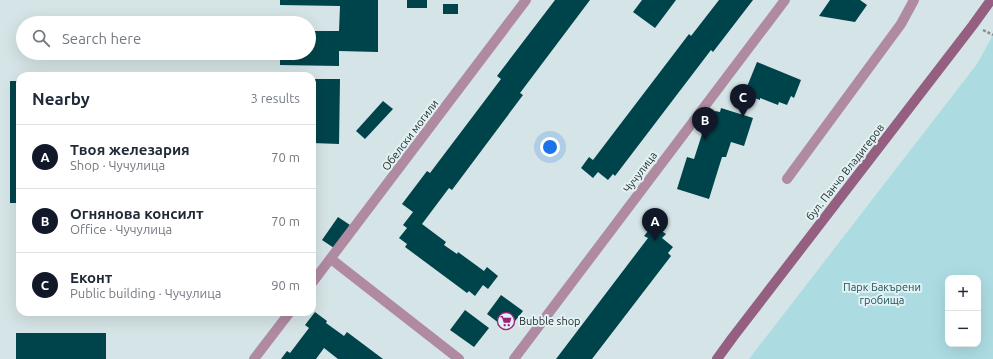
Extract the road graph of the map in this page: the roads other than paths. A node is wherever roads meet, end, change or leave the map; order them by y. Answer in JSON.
{"nodes":[{"id":1,"x":526,"y":0,"type":"edge"},
{"id":2,"x":785,"y":0,"type":"edge"},
{"id":3,"x":914,"y":0,"type":"edge"},
{"id":4,"x":991,"y":0,"type":"edge"},
{"id":5,"x":787,"y":178,"type":"dead end"},
{"id":6,"x":331,"y":259,"type":"junction"},
{"id":7,"x":316,"y":278,"type":"edge"},
{"id":8,"x":287,"y":316,"type":"edge"},
{"id":9,"x":254,"y":359,"type":"edge"},
{"id":10,"x":459,"y":359,"type":"edge"},
{"id":11,"x":514,"y":359,"type":"edge"},
{"id":12,"x":716,"y":359,"type":"edge"}],
"edges":[{"from":1,"to":6,"type":"street","name":"Обелски могили"},
{"from":2,"to":11,"type":"street","name":"Чучулица"},
{"from":3,"to":5,"type":"street"},
{"from":4,"to":12,"type":"street","name":"бул. Панчо Владигеров"},
{"from":6,"to":7,"type":"street","name":"Обелски могили"},
{"from":6,"to":10,"type":"street"},
{"from":8,"to":9,"type":"street"}]}
